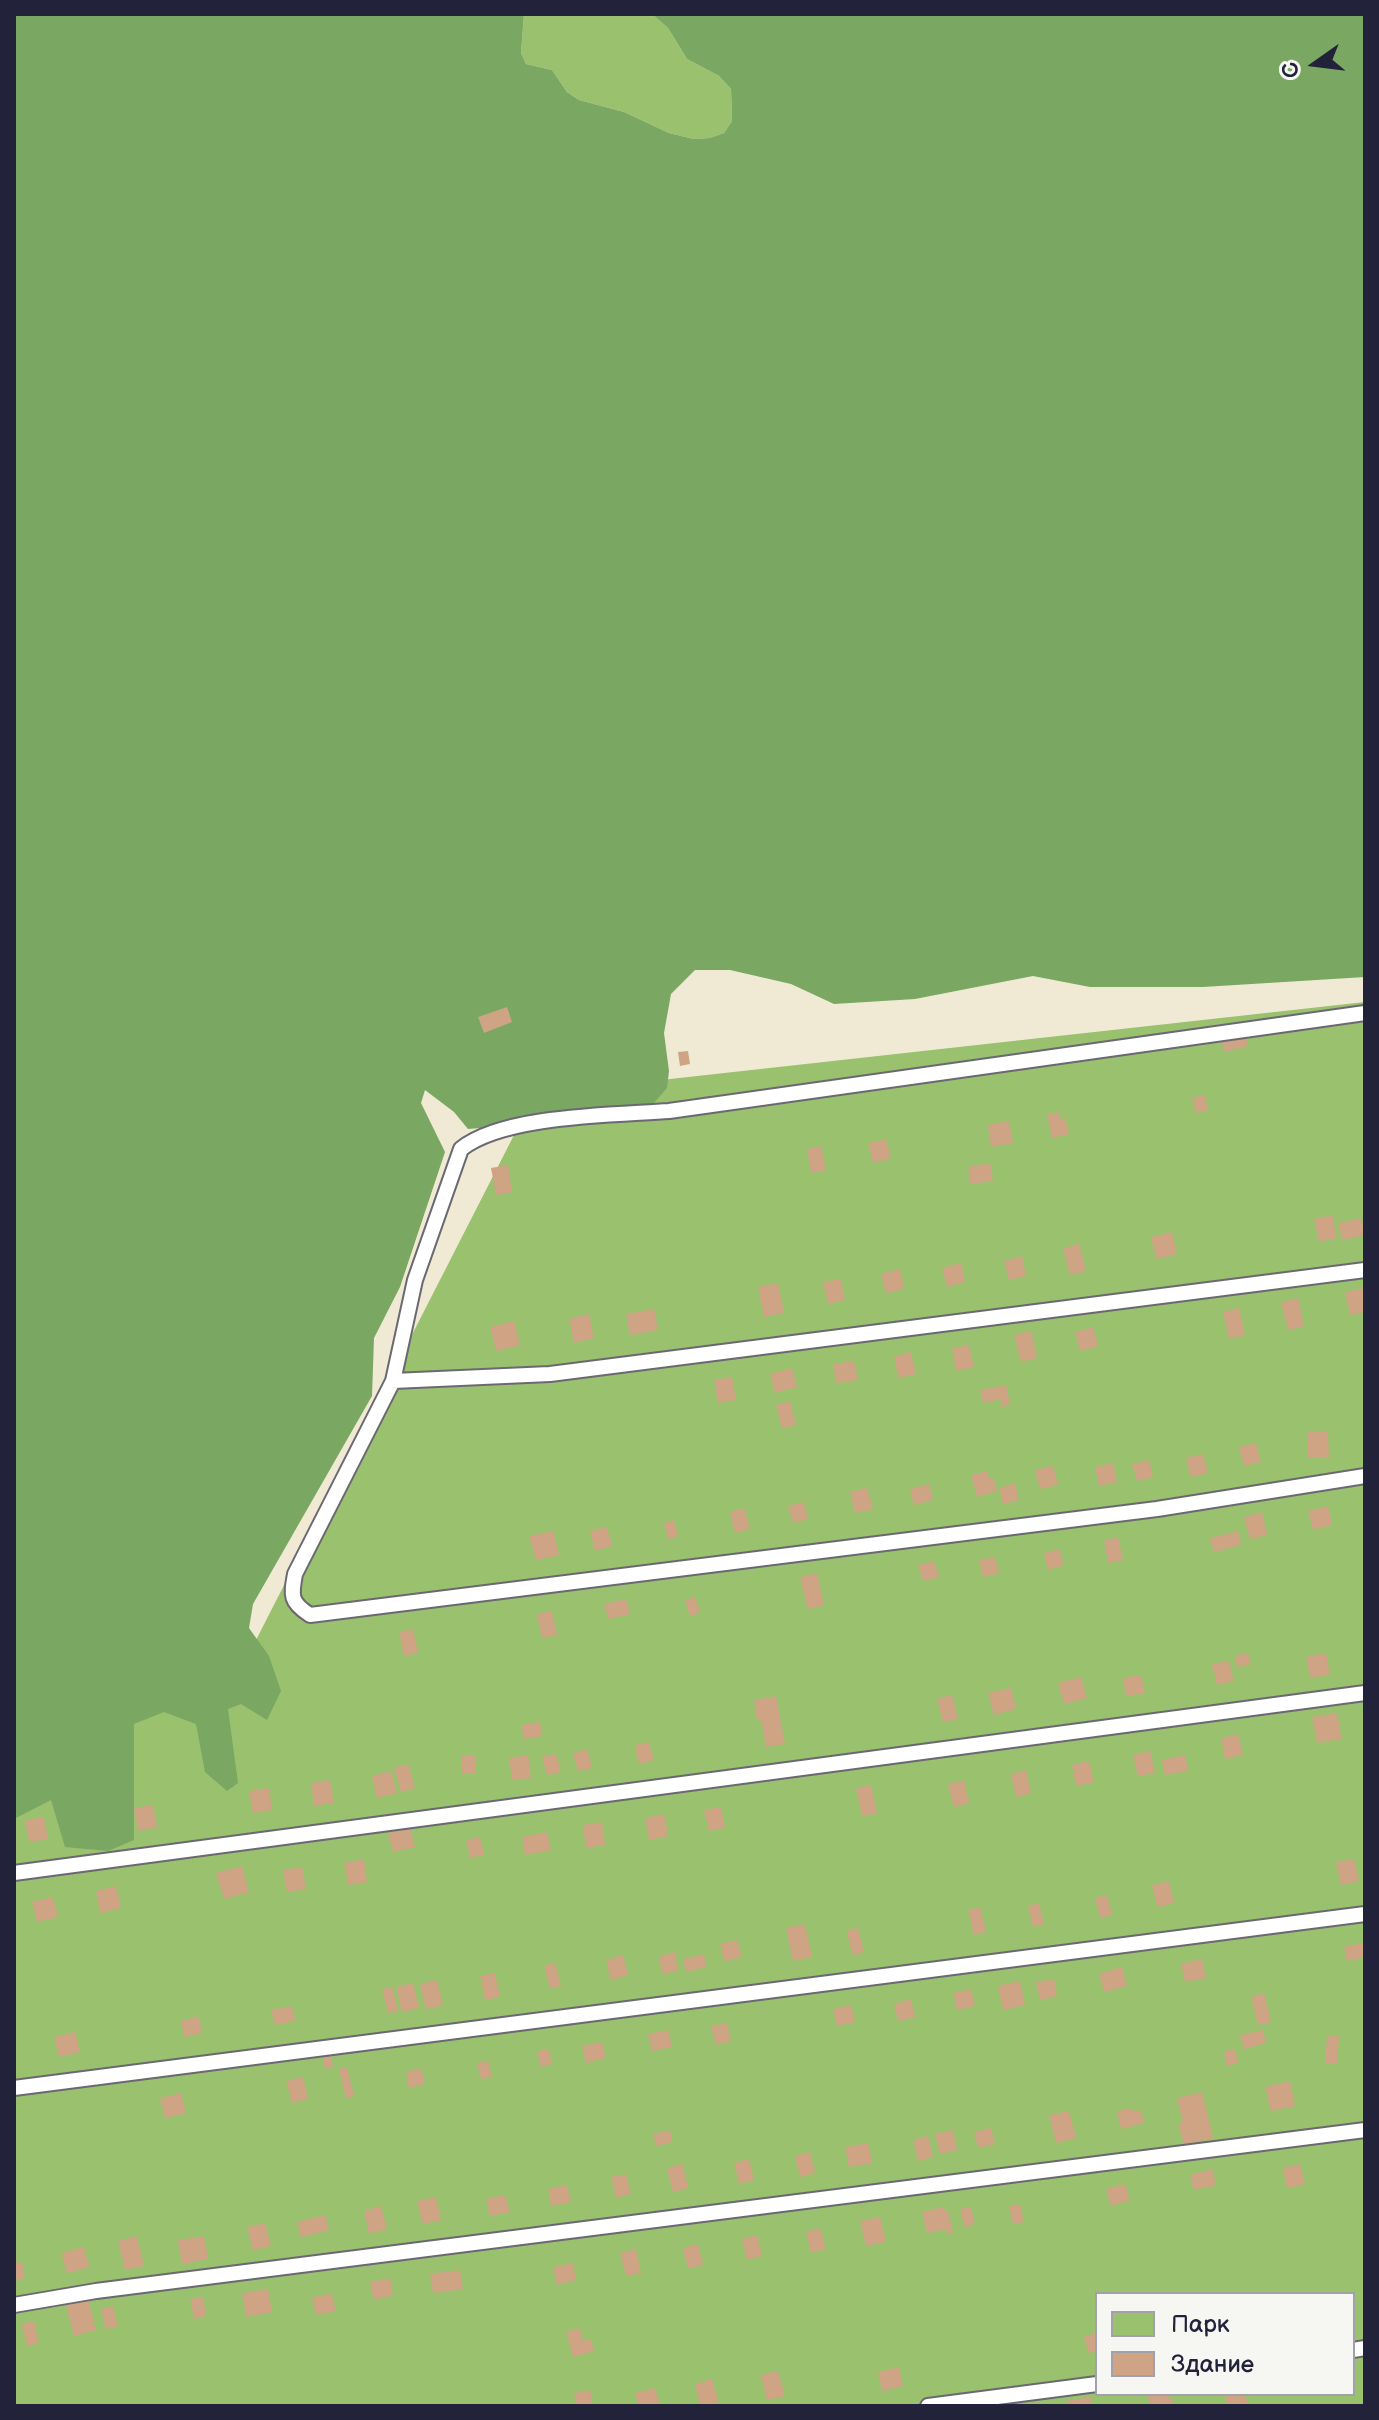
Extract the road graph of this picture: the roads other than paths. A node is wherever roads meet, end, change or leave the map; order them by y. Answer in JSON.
{"nodes":[{"id":1,"x":1365,"y":1013,"type":"edge"},
{"id":2,"x":1365,"y":1270,"type":"edge"},
{"id":3,"x":393,"y":1381,"type":"junction"},
{"id":4,"x":1365,"y":1476,"type":"edge"},
{"id":5,"x":1365,"y":1693,"type":"edge"},
{"id":6,"x":14,"y":1873,"type":"edge"},
{"id":7,"x":1365,"y":1914,"type":"edge"},
{"id":8,"x":14,"y":2088,"type":"edge"},
{"id":9,"x":1365,"y":2130,"type":"edge"},
{"id":10,"x":14,"y":2305,"type":"edge"},
{"id":11,"x":1095,"y":2384,"type":"edge"},
{"id":12,"x":928,"y":2406,"type":"edge"}],
"edges":[{"from":1,"to":3,"type":"lane"},
{"from":2,"to":3,"type":"lane"},
{"from":3,"to":4,"type":"lane"},
{"from":5,"to":6,"type":"lane"},
{"from":7,"to":8,"type":"lane"},
{"from":9,"to":10,"type":"lane"},
{"from":11,"to":12,"type":"lane"}]}
